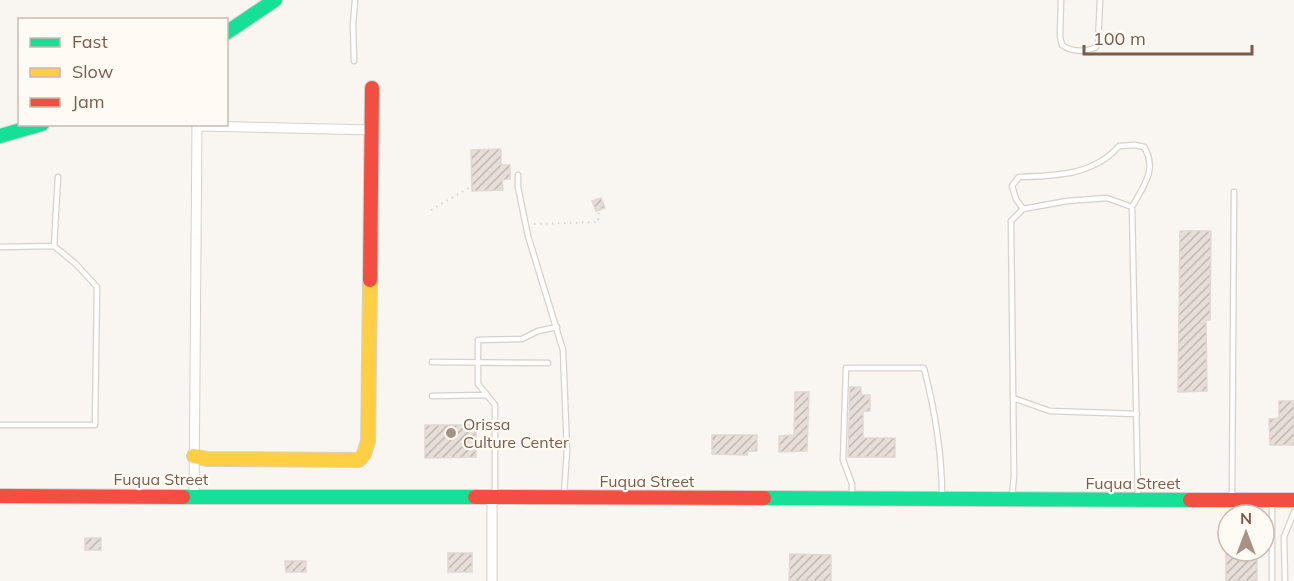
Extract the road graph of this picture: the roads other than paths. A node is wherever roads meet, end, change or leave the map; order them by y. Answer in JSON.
{"nodes":[{"id":1,"x":275,"y":0,"type":"edge"},
{"id":2,"x":355,"y":0,"type":"edge"},
{"id":3,"x":1061,"y":0,"type":"edge"},
{"id":4,"x":1100,"y":0,"type":"edge"},
{"id":5,"x":228,"y":32,"type":"edge"},
{"id":6,"x":354,"y":61,"type":"dead end"},
{"id":7,"x":372,"y":88,"type":"dead end"},
{"id":8,"x":35,"y":126,"type":"edge"},
{"id":9,"x":198,"y":126,"type":"edge"},
{"id":10,"x":228,"y":126,"type":"edge"},
{"id":11,"x":371,"y":130,"type":"junction"},
{"id":12,"x":0,"y":136,"type":"edge"},
{"id":13,"x":518,"y":175,"type":"dead end"},
{"id":14,"x":58,"y":177,"type":"dead end"},
{"id":15,"x":1234,"y":192,"type":"dead end"},
{"id":16,"x":1132,"y":207,"type":"junction"},
{"id":17,"x":1023,"y":209,"type":"junction"},
{"id":18,"x":54,"y":246,"type":"junction"},
{"id":19,"x":0,"y":247,"type":"edge"},
{"id":20,"x":557,"y":327,"type":"junction"},
{"id":21,"x":432,"y":362,"type":"dead end"},
{"id":22,"x":478,"y":362,"type":"junction"},
{"id":23,"x":548,"y":363,"type":"dead end"},
{"id":24,"x":487,"y":395,"type":"junction"},
{"id":25,"x":432,"y":396,"type":"dead end"},
{"id":26,"x":1013,"y":398,"type":"junction"},
{"id":27,"x":1137,"y":414,"type":"junction"},
{"id":28,"x":0,"y":425,"type":"edge"},
{"id":29,"x":194,"y":456,"type":"junction"},
{"id":30,"x":0,"y":495,"type":"edge"},
{"id":31,"x":194,"y":496,"type":"junction"},
{"id":32,"x":493,"y":497,"type":"junction"},
{"id":33,"x":564,"y":497,"type":"junction"},
{"id":34,"x":852,"y":498,"type":"junction"},
{"id":35,"x":942,"y":499,"type":"junction"},
{"id":36,"x":1012,"y":499,"type":"junction"},
{"id":37,"x":1138,"y":500,"type":"junction"},
{"id":38,"x":1232,"y":500,"type":"junction"},
{"id":39,"x":1272,"y":500,"type":"junction"},
{"id":40,"x":1294,"y":500,"type":"edge"},
{"id":41,"x":1294,"y":512,"type":"edge"},
{"id":42,"x":492,"y":581,"type":"edge"},
{"id":43,"x":1272,"y":581,"type":"edge"},
{"id":44,"x":1285,"y":581,"type":"edge"}],
"edges":[{"from":1,"to":5,"type":"street"},
{"from":2,"to":6,"type":"lane"},
{"from":3,"to":4,"type":"lane"},
{"from":7,"to":11,"type":"street"},
{"from":8,"to":12,"type":"street"},
{"from":9,"to":29,"type":"street"},
{"from":10,"to":11,"type":"street"},
{"from":11,"to":29,"type":"street"},
{"from":13,"to":20,"type":"lane"},
{"from":14,"to":18,"type":"lane"},
{"from":15,"to":38,"type":"lane"},
{"from":16,"to":17,"type":"lane"},
{"from":16,"to":17,"type":"lane"},
{"from":16,"to":27,"type":"lane"},
{"from":17,"to":26,"type":"lane"},
{"from":18,"to":19,"type":"lane"},
{"from":18,"to":28,"type":"lane"},
{"from":20,"to":22,"type":"lane"},
{"from":20,"to":33,"type":"lane"},
{"from":21,"to":22,"type":"lane"},
{"from":22,"to":23,"type":"lane"},
{"from":22,"to":24,"type":"lane"},
{"from":24,"to":25,"type":"lane"},
{"from":24,"to":32,"type":"lane"},
{"from":26,"to":27,"type":"lane"},
{"from":26,"to":36,"type":"lane"},
{"from":27,"to":37,"type":"lane"},
{"from":29,"to":31,"type":"street"},
{"from":30,"to":31,"type":"street","name":"Fuqua Street"},
{"from":31,"to":32,"type":"street","name":"Fuqua Street"},
{"from":32,"to":33,"type":"street","name":"Fuqua Street"},
{"from":32,"to":42,"type":"street"},
{"from":33,"to":34,"type":"street","name":"Fuqua Street"},
{"from":34,"to":35,"type":"street","name":"Fuqua Street"},
{"from":34,"to":35,"type":"lane"},
{"from":35,"to":36,"type":"street","name":"Fuqua Street"},
{"from":36,"to":37,"type":"street","name":"Fuqua Street"},
{"from":37,"to":38,"type":"street","name":"Fuqua Street"},
{"from":38,"to":39,"type":"street","name":"Fuqua Street"},
{"from":39,"to":40,"type":"street","name":"Fuqua Street"},
{"from":39,"to":43,"type":"lane"},
{"from":41,"to":44,"type":"lane"}]}
